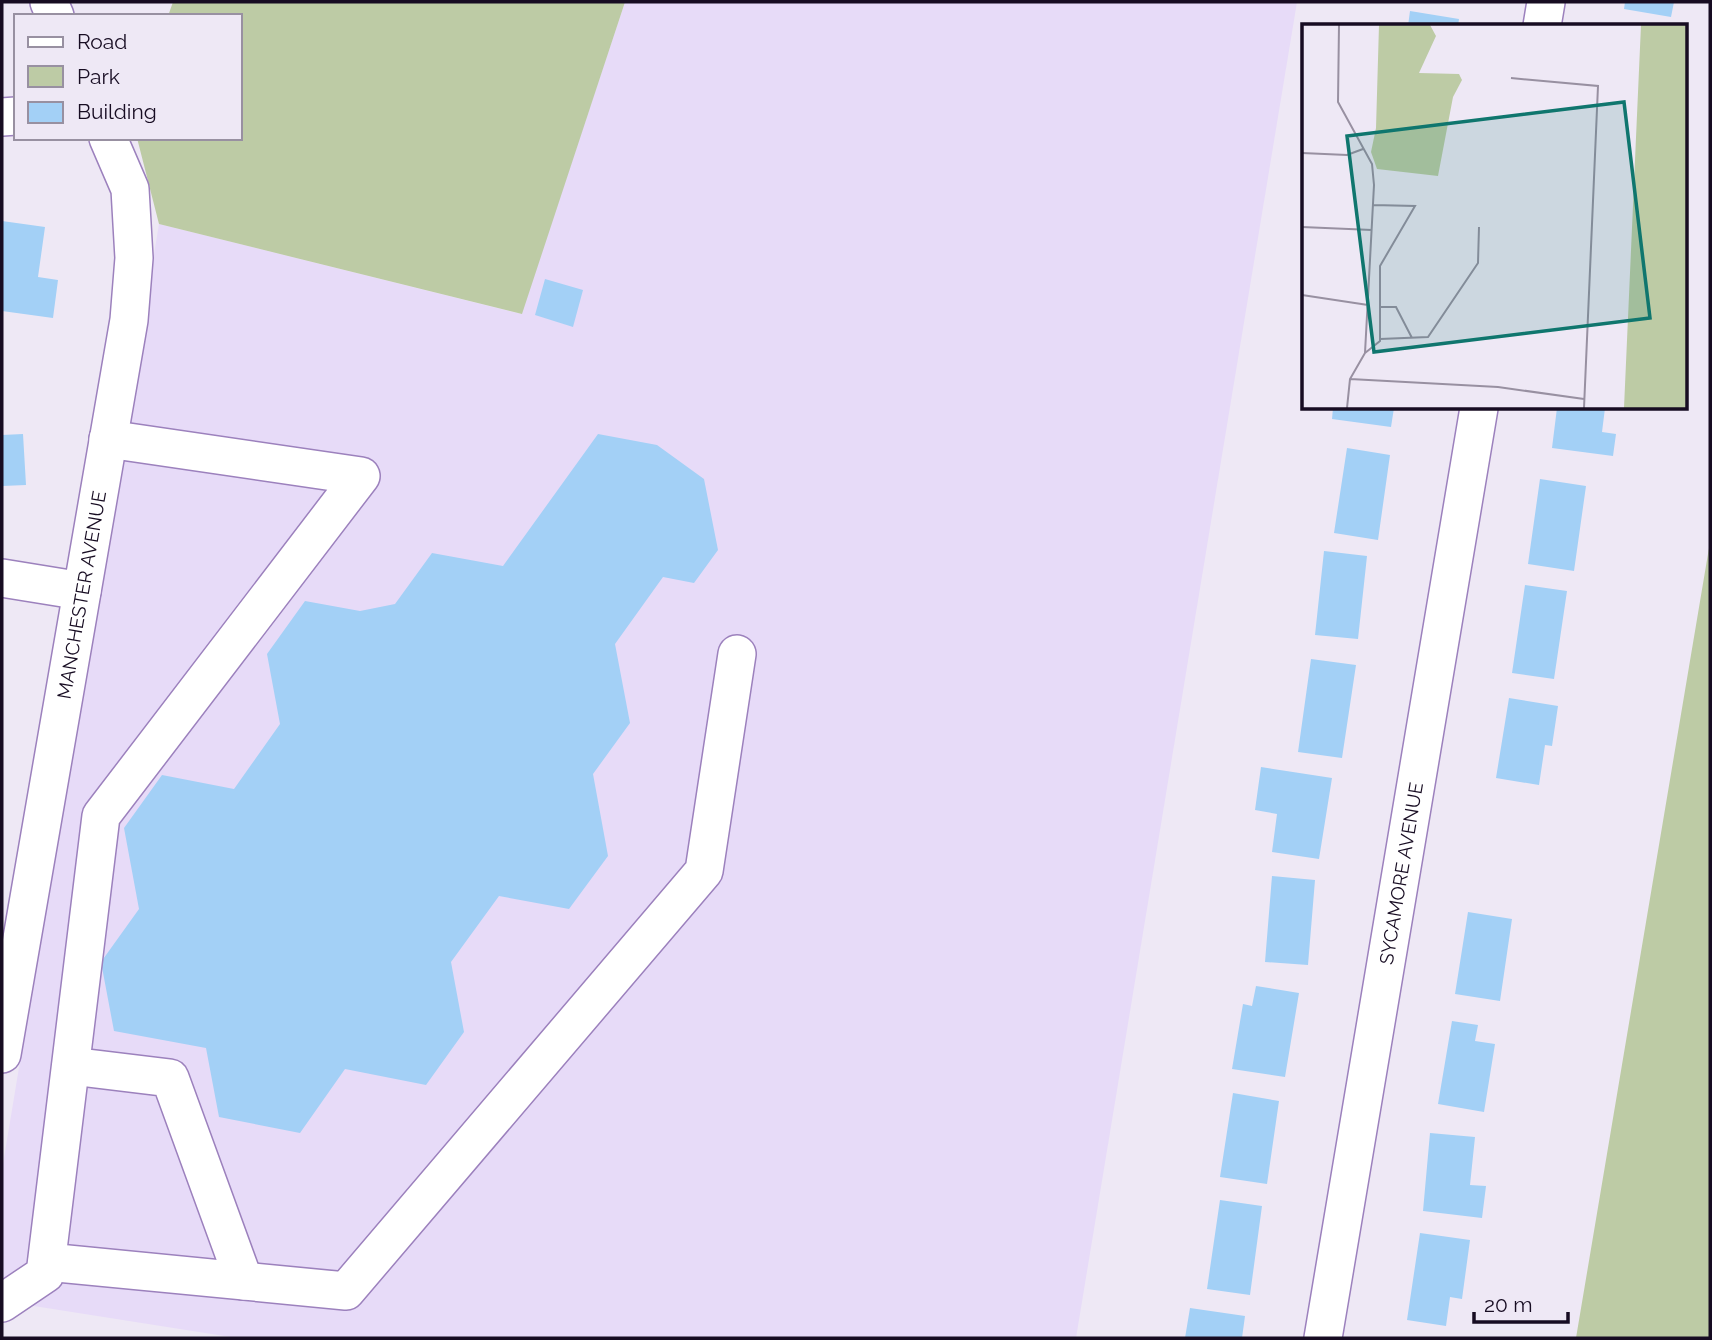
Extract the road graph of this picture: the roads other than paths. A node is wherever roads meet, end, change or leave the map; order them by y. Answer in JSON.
{"nodes":[{"id":1,"x":1546,"y":2,"type":"edge"},
{"id":2,"x":1542,"y":24,"type":"edge"},
{"id":3,"x":109,"y":140,"type":"edge"},
{"id":4,"x":1479,"y":410,"type":"edge"},
{"id":5,"x":108,"y":439,"type":"junction"},
{"id":6,"x":2,"y":578,"type":"edge"},
{"id":7,"x":82,"y":591,"type":"junction"},
{"id":8,"x":737,"y":654,"type":"dead end"},
{"id":9,"x":2,"y":1048,"type":"edge"},
{"id":10,"x":71,"y":1066,"type":"junction"},
{"id":11,"x":47,"y":1262,"type":"junction"},
{"id":12,"x":244,"y":1281,"type":"junction"},
{"id":13,"x":2,"y":1303,"type":"edge"},
{"id":14,"x":1323,"y":1338,"type":"edge"}],
"edges":[{"from":1,"to":2,"type":"street"},
{"from":3,"to":5,"type":"street","name":"MANCHESTER AVENUE"},
{"from":4,"to":14,"type":"street","name":"SYCAMORE AVENUE"},
{"from":5,"to":7,"type":"street","name":"MANCHESTER AVENUE"},
{"from":5,"to":10,"type":"street"},
{"from":6,"to":7,"type":"street"},
{"from":7,"to":9,"type":"street","name":"MANCHESTER AVENUE"},
{"from":8,"to":12,"type":"street"},
{"from":10,"to":11,"type":"street"},
{"from":10,"to":12,"type":"street"},
{"from":11,"to":12,"type":"street"},
{"from":11,"to":13,"type":"street"}]}
